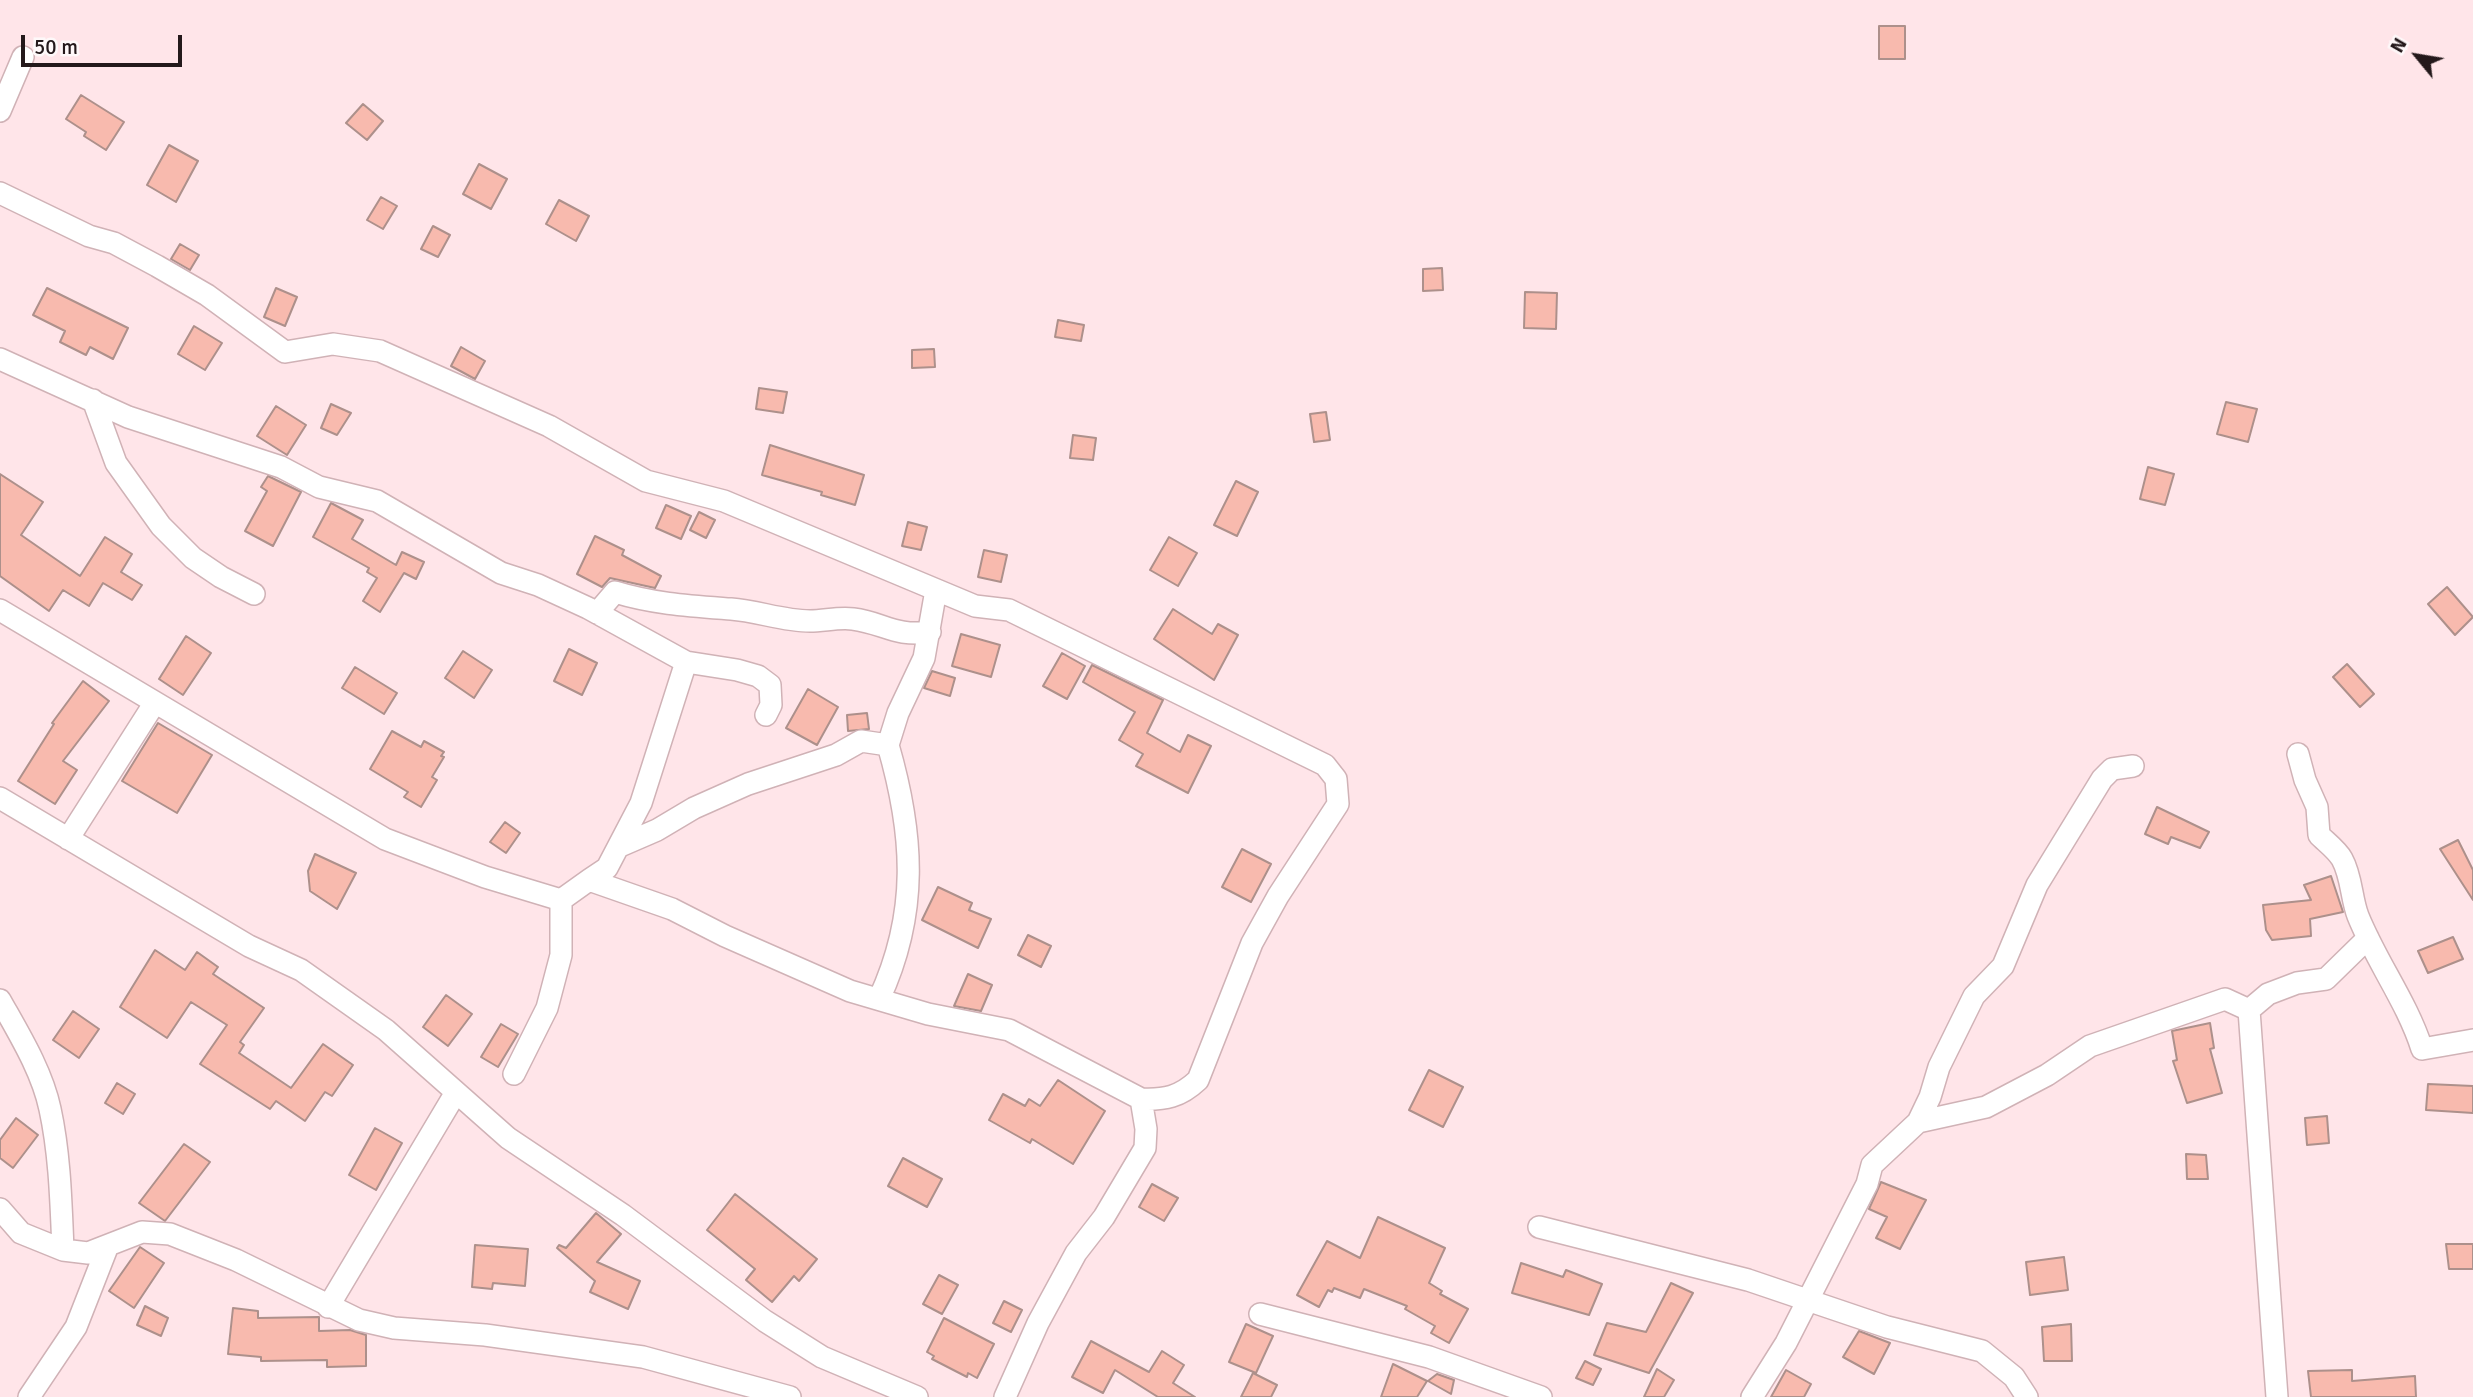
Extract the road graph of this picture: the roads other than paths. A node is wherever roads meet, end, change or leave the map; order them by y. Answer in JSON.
{"nodes":[{"id":1,"x":23,"y":57,"type":"dead end"},
{"id":2,"x":0,"y":111,"type":"edge"},
{"id":3,"x":0,"y":193,"type":"edge"},
{"id":4,"x":0,"y":359,"type":"edge"},
{"id":5,"x":93,"y":400,"type":"junction"},
{"id":6,"x":936,"y":590,"type":"junction"},
{"id":7,"x":254,"y":594,"type":"dead end"},
{"id":8,"x":0,"y":610,"type":"edge"},
{"id":9,"x":597,"y":613,"type":"junction"},
{"id":10,"x":930,"y":632,"type":"junction"},
{"id":11,"x":687,"y":662,"type":"junction"},
{"id":12,"x":154,"y":704,"type":"junction"},
{"id":13,"x":766,"y":715,"type":"dead end"},
{"id":14,"x":888,"y":745,"type":"junction"},
{"id":15,"x":2298,"y":754,"type":"dead end"},
{"id":16,"x":2133,"y":766,"type":"dead end"},
{"id":17,"x":0,"y":799,"type":"edge"},
{"id":18,"x":68,"y":839,"type":"junction"},
{"id":19,"x":620,"y":846,"type":"junction"},
{"id":20,"x":589,"y":880,"type":"junction"},
{"id":21,"x":561,"y":900,"type":"junction"},
{"id":22,"x":2368,"y":938,"type":"junction"},
{"id":23,"x":879,"y":999,"type":"junction"},
{"id":24,"x":0,"y":1000,"type":"edge"},
{"id":25,"x":2249,"y":1010,"type":"junction"},
{"id":26,"x":2473,"y":1040,"type":"edge"},
{"id":27,"x":514,"y":1074,"type":"dead end"},
{"id":28,"x":455,"y":1094,"type":"junction"},
{"id":29,"x":1141,"y":1099,"type":"junction"},
{"id":30,"x":1918,"y":1122,"type":"junction"},
{"id":31,"x":0,"y":1209,"type":"edge"},
{"id":32,"x":1539,"y":1227,"type":"dead end"},
{"id":33,"x":107,"y":1248,"type":"junction"},
{"id":34,"x":63,"y":1250,"type":"junction"},
{"id":35,"x":1807,"y":1298,"type":"junction"},
{"id":36,"x":328,"y":1307,"type":"junction"},
{"id":37,"x":1260,"y":1314,"type":"dead end"},
{"id":38,"x":29,"y":1397,"type":"edge"},
{"id":39,"x":790,"y":1397,"type":"edge"},
{"id":40,"x":918,"y":1397,"type":"edge"},
{"id":41,"x":1005,"y":1397,"type":"edge"},
{"id":42,"x":1541,"y":1397,"type":"edge"},
{"id":43,"x":1752,"y":1397,"type":"edge"},
{"id":44,"x":2027,"y":1397,"type":"edge"},
{"id":45,"x":2277,"y":1397,"type":"edge"}],
"edges":[{"from":1,"to":2,"type":"street"},
{"from":3,"to":6,"type":"street"},
{"from":4,"to":5,"type":"street"},
{"from":5,"to":7,"type":"street"},
{"from":5,"to":9,"type":"street"},
{"from":6,"to":10,"type":"street"},
{"from":6,"to":29,"type":"street"},
{"from":8,"to":12,"type":"street"},
{"from":9,"to":10,"type":"street"},
{"from":9,"to":11,"type":"street"},
{"from":10,"to":14,"type":"street"},
{"from":11,"to":13,"type":"street"},
{"from":11,"to":19,"type":"street"},
{"from":12,"to":18,"type":"street"},
{"from":12,"to":21,"type":"street"},
{"from":14,"to":19,"type":"street"},
{"from":14,"to":23,"type":"street"},
{"from":15,"to":22,"type":"street"},
{"from":16,"to":30,"type":"street"},
{"from":17,"to":18,"type":"street"},
{"from":18,"to":28,"type":"street"},
{"from":19,"to":20,"type":"street"},
{"from":20,"to":21,"type":"street"},
{"from":20,"to":23,"type":"street"},
{"from":21,"to":27,"type":"street"},
{"from":22,"to":25,"type":"street"},
{"from":22,"to":26,"type":"street"},
{"from":23,"to":29,"type":"street"},
{"from":24,"to":34,"type":"street"},
{"from":25,"to":30,"type":"street"},
{"from":25,"to":45,"type":"street"},
{"from":28,"to":36,"type":"street"},
{"from":28,"to":40,"type":"street"},
{"from":29,"to":41,"type":"street"},
{"from":30,"to":35,"type":"street"},
{"from":31,"to":34,"type":"street"},
{"from":32,"to":35,"type":"street"},
{"from":33,"to":34,"type":"street"},
{"from":33,"to":36,"type":"street"},
{"from":33,"to":38,"type":"street"},
{"from":35,"to":43,"type":"street"},
{"from":35,"to":44,"type":"street"},
{"from":36,"to":39,"type":"street"},
{"from":37,"to":42,"type":"street"}]}
